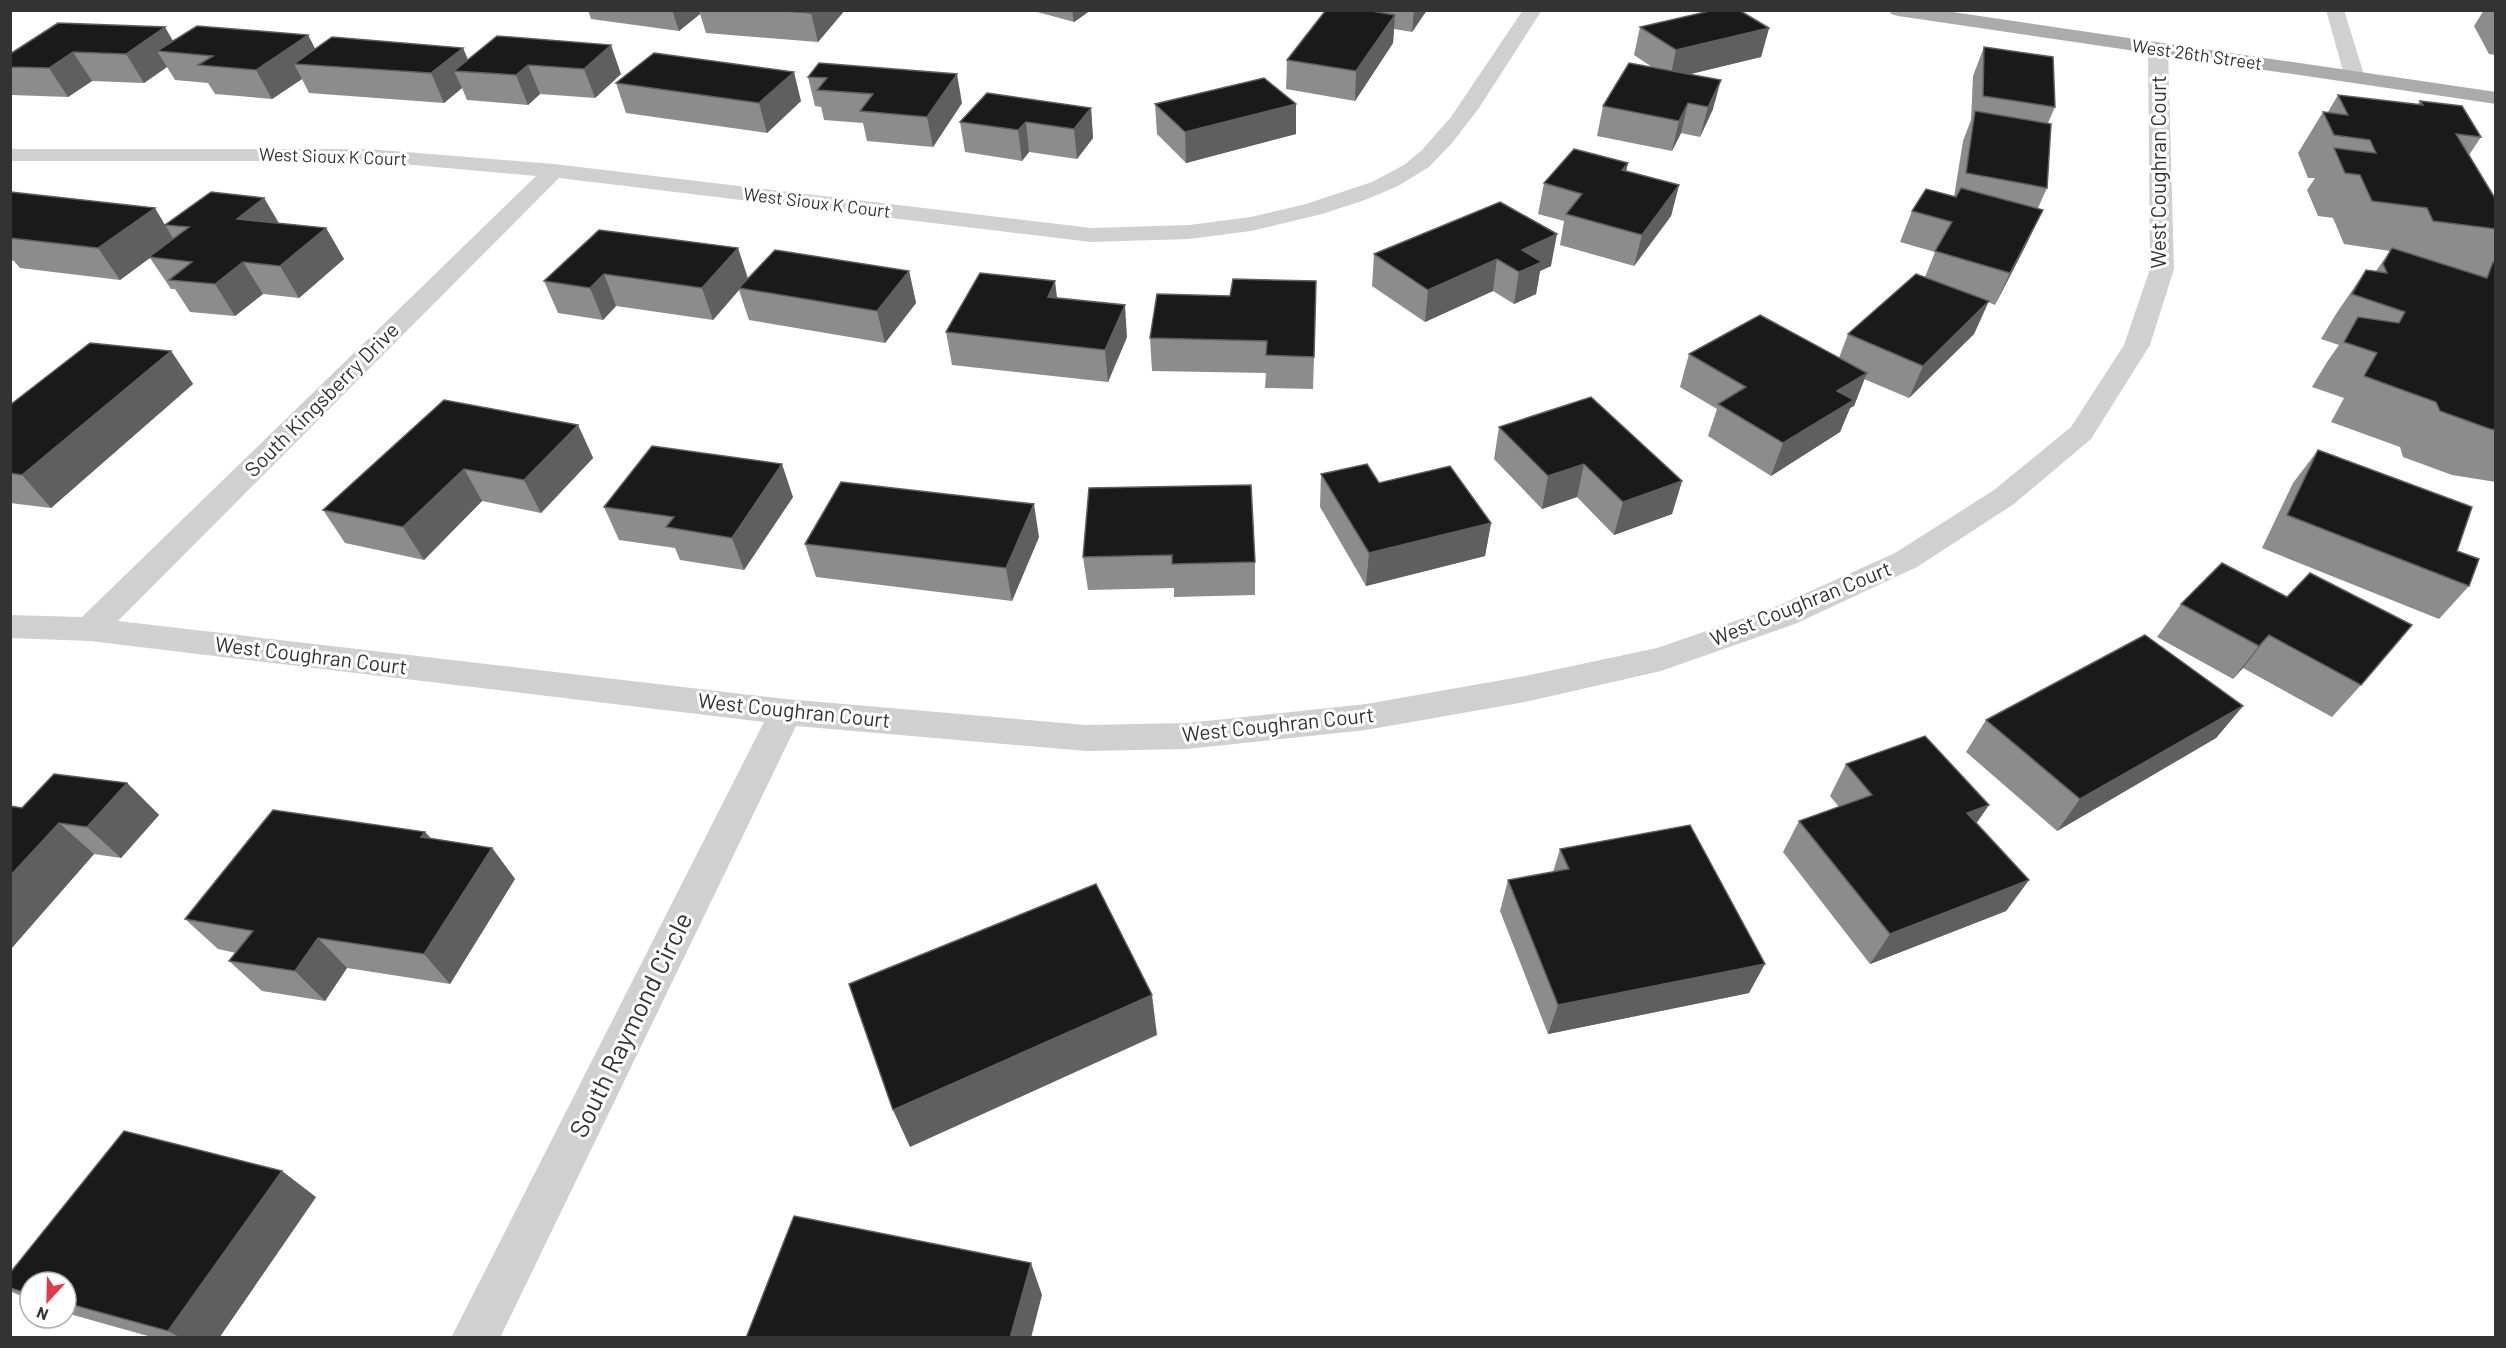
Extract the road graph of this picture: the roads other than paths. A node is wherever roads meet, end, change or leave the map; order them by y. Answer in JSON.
{"nodes":[{"id":1,"x":1533,"y":10,"type":"edge"},
{"id":2,"x":1898,"y":10,"type":"edge"},
{"id":3,"x":2335,"y":10,"type":"edge"},
{"id":4,"x":2158,"y":50,"type":"junction"},
{"id":5,"x":2355,"y":78,"type":"junction"},
{"id":6,"x":2496,"y":99,"type":"edge"},
{"id":7,"x":10,"y":155,"type":"edge"},
{"id":8,"x":554,"y":171,"type":"junction"},
{"id":9,"x":10,"y":626,"type":"edge"},
{"id":10,"x":90,"y":629,"type":"junction"},
{"id":11,"x":786,"y":712,"type":"junction"},
{"id":12,"x":475,"y":1338,"type":"edge"}],
"edges":[{"from":1,"to":8,"type":"street","name":"West Sioux K Court"},
{"from":2,"to":4,"type":"main road","name":"West 26th Street"},
{"from":3,"to":5,"type":"street"},
{"from":4,"to":5,"type":"main road","name":"West 26th Street"},
{"from":4,"to":11,"type":"street","name":"West Coughran Court"},
{"from":5,"to":6,"type":"main road","name":"West 26th Street"},
{"from":7,"to":8,"type":"street","name":"West Sioux K Court"},
{"from":8,"to":10,"type":"street","name":"South Kingsberry Drive"},
{"from":9,"to":10,"type":"street","name":"West Coughran Court"},
{"from":10,"to":11,"type":"street","name":"West Coughran Court"},
{"from":11,"to":12,"type":"street","name":"South Raymond Circle"}]}
